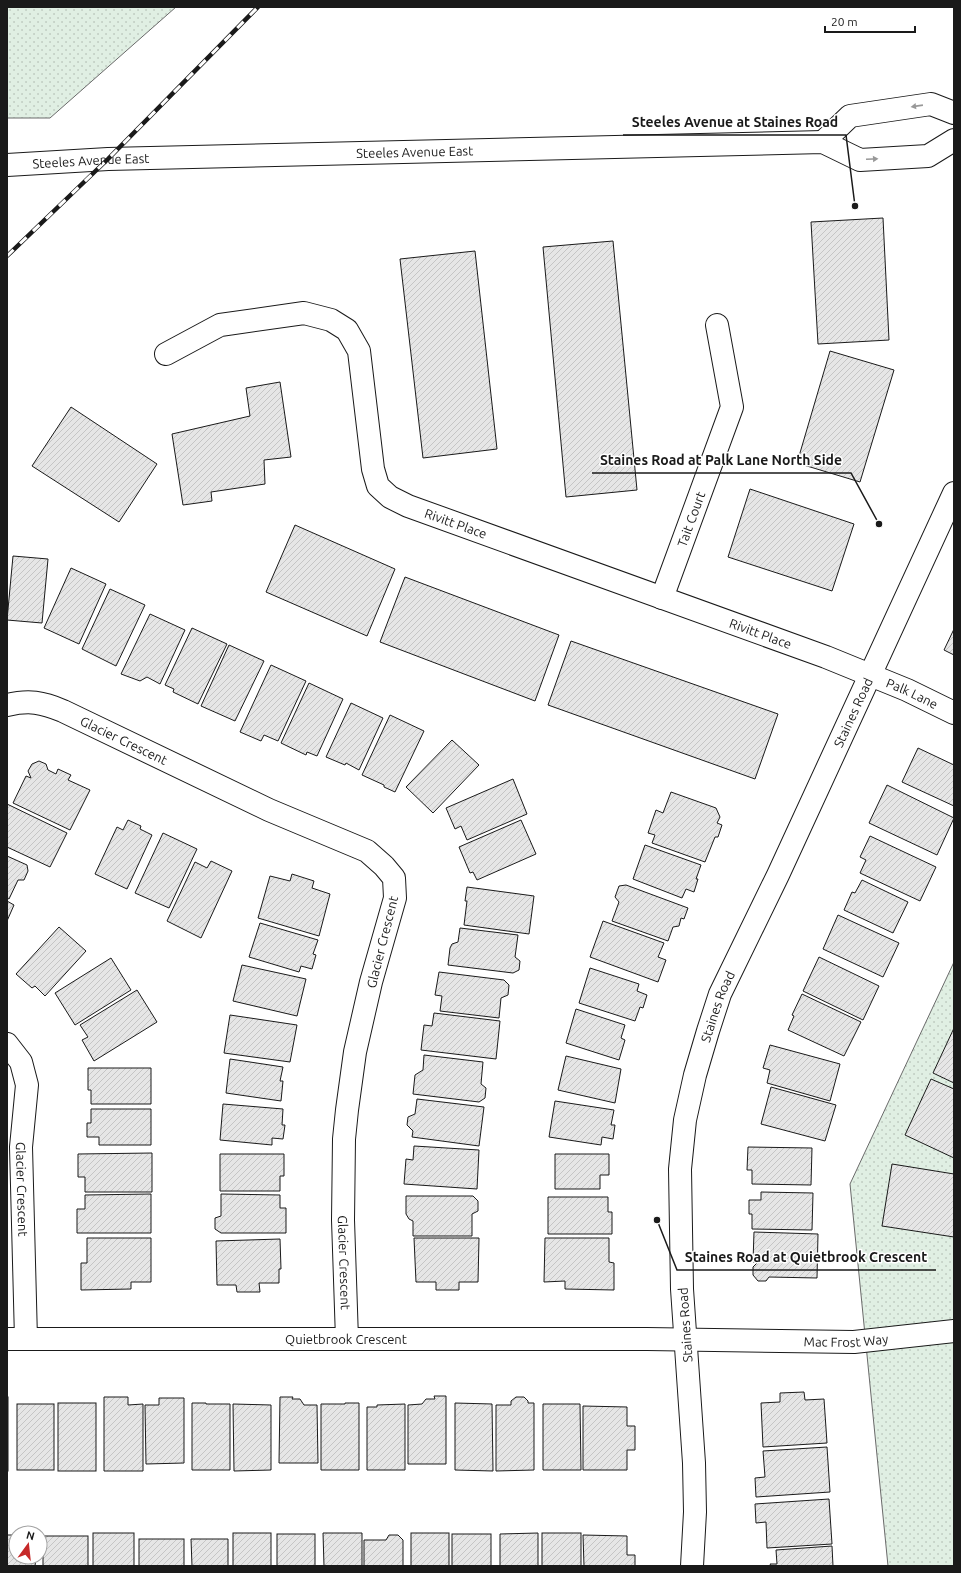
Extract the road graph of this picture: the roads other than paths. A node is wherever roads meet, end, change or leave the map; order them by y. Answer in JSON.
{"nodes":[{"id":1,"x":954,"y":113,"type":"edge"},
{"id":2,"x":954,"y":140,"type":"edge"},
{"id":3,"x":823,"y":142,"type":"junction"},
{"id":4,"x":7,"y":165,"type":"edge"},
{"id":5,"x":717,"y":324,"type":"dead end"},
{"id":6,"x":166,"y":354,"type":"dead end"},
{"id":7,"x":954,"y":493,"type":"edge"},
{"id":8,"x":662,"y":598,"type":"junction"},
{"id":9,"x":869,"y":675,"type":"junction"},
{"id":10,"x":7,"y":705,"type":"edge"},
{"id":11,"x":954,"y":713,"type":"edge"},
{"id":12,"x":7,"y":1044,"type":"edge"},
{"id":13,"x":954,"y":1331,"type":"edge"},
{"id":14,"x":16,"y":1339,"type":"edge"},
{"id":15,"x":347,"y":1339,"type":"junction"},
{"id":16,"x":686,"y":1339,"type":"junction"},
{"id":17,"x":692,"y":1566,"type":"edge"}],
"edges":[{"from":1,"to":3,"type":"street","one_way":true},
{"from":3,"to":2,"type":"street","name":"Steeles Avenue East","one_way":true},
{"from":3,"to":4,"type":"street","name":"Steeles Avenue East"},
{"from":5,"to":8,"type":"street","name":"Tait Court"},
{"from":6,"to":8,"type":"street","name":"Rivitt Place"},
{"from":7,"to":9,"type":"street","name":"Staines Road"},
{"from":8,"to":9,"type":"street","name":"Rivitt Place"},
{"from":9,"to":11,"type":"street","name":"Palk Lane"},
{"from":9,"to":16,"type":"street","name":"Staines Road"},
{"from":10,"to":15,"type":"street","name":"Glacier Crescent"},
{"from":12,"to":14,"type":"street","name":"Glacier Crescent"},
{"from":13,"to":16,"type":"street","name":"Mac Frost Way"},
{"from":14,"to":15,"type":"street","name":"Quietbrook Crescent"},
{"from":15,"to":16,"type":"street","name":"Quietbrook Crescent"},
{"from":16,"to":17,"type":"street","name":"Staines Road"}]}
